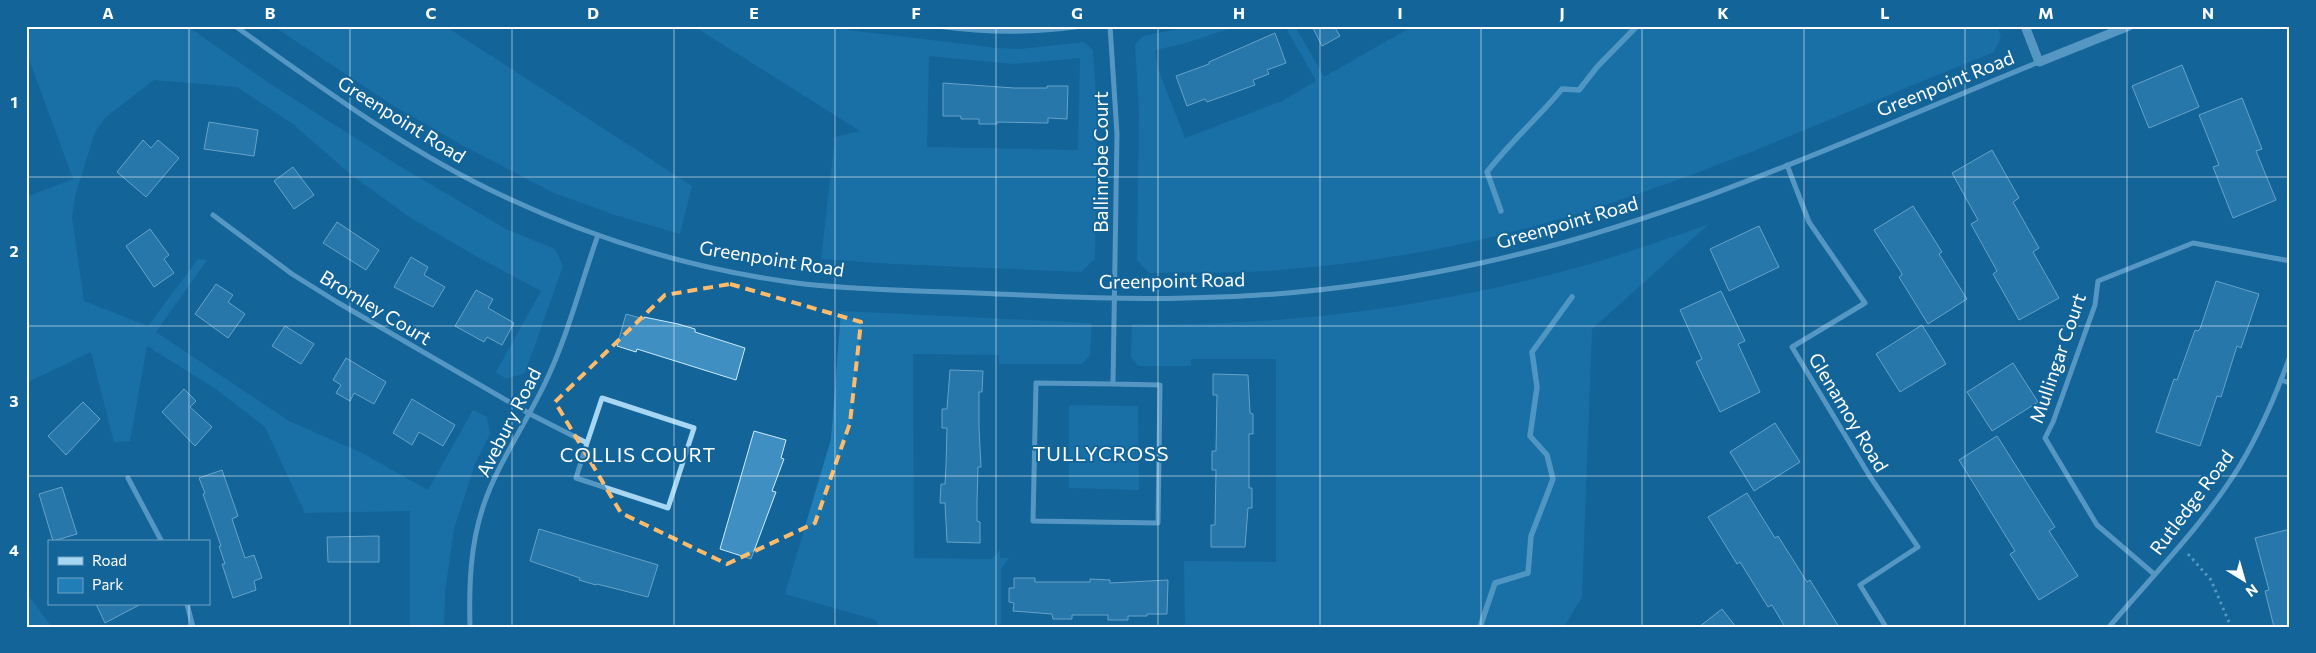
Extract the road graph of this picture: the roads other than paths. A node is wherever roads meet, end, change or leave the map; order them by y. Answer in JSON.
{"nodes":[{"id":1,"x":235,"y":26,"type":"edge"},
{"id":2,"x":937,"y":26,"type":"edge"},
{"id":3,"x":1082,"y":26,"type":"edge"},
{"id":4,"x":1110,"y":26,"type":"edge"},
{"id":5,"x":2025,"y":26,"type":"edge"},
{"id":6,"x":2129,"y":26,"type":"edge"},
{"id":7,"x":2040,"y":62,"type":"junction"},
{"id":8,"x":1787,"y":165,"type":"junction"},
{"id":9,"x":213,"y":215,"type":"dead end"},
{"id":10,"x":598,"y":235,"type":"junction"},
{"id":11,"x":2290,"y":261,"type":"edge"},
{"id":12,"x":1115,"y":298,"type":"junction"},
{"id":13,"x":2290,"y":356,"type":"edge"},
{"id":14,"x":2281,"y":380,"type":"junction"},
{"id":15,"x":2290,"y":383,"type":"edge"},
{"id":16,"x":1113,"y":384,"type":"junction"},
{"id":17,"x":530,"y":414,"type":"junction"},
{"id":18,"x":587,"y":443,"type":"junction"},
{"id":19,"x":128,"y":478,"type":"dead end"},
{"id":20,"x":161,"y":540,"type":"edge"},
{"id":21,"x":2154,"y":574,"type":"junction"},
{"id":22,"x":188,"y":606,"type":"edge"},
{"id":23,"x":193,"y":627,"type":"edge"},
{"id":24,"x":470,"y":627,"type":"edge"},
{"id":25,"x":1886,"y":627,"type":"edge"},
{"id":26,"x":2109,"y":627,"type":"edge"}],
"edges":[{"from":1,"to":10,"type":"street","name":"Greenpoint Road"},
{"from":2,"to":3,"type":"street"},
{"from":4,"to":12,"type":"street","name":"Ballinrobe Court"},
{"from":5,"to":7,"type":"street"},
{"from":6,"to":7,"type":"street","name":"Greenpoint Road"},
{"from":7,"to":8,"type":"street","name":"Greenpoint Road"},
{"from":8,"to":12,"type":"street","name":"Greenpoint Road"},
{"from":8,"to":25,"type":"street","name":"Glenamoy Road"},
{"from":9,"to":17,"type":"street","name":"Bromley Court"},
{"from":10,"to":12,"type":"street","name":"Greenpoint Road"},
{"from":10,"to":17,"type":"street","name":"Avebury Road"},
{"from":11,"to":21,"type":"street","name":"Mullingar Court"},
{"from":12,"to":16,"type":"street","name":"Ballinrobe Court"},
{"from":13,"to":14,"type":"street","name":"Rutledge Road"},
{"from":14,"to":15,"type":"street"},
{"from":14,"to":21,"type":"street","name":"Rutledge Road"},
{"from":16,"to":16,"type":"street"},
{"from":17,"to":18,"type":"street"},
{"from":17,"to":24,"type":"street","name":"Avebury Road"},
{"from":18,"to":18,"type":"street"},
{"from":19,"to":20,"type":"street"},
{"from":21,"to":26,"type":"street","name":"Rutledge Road"},
{"from":22,"to":23,"type":"street"}]}
